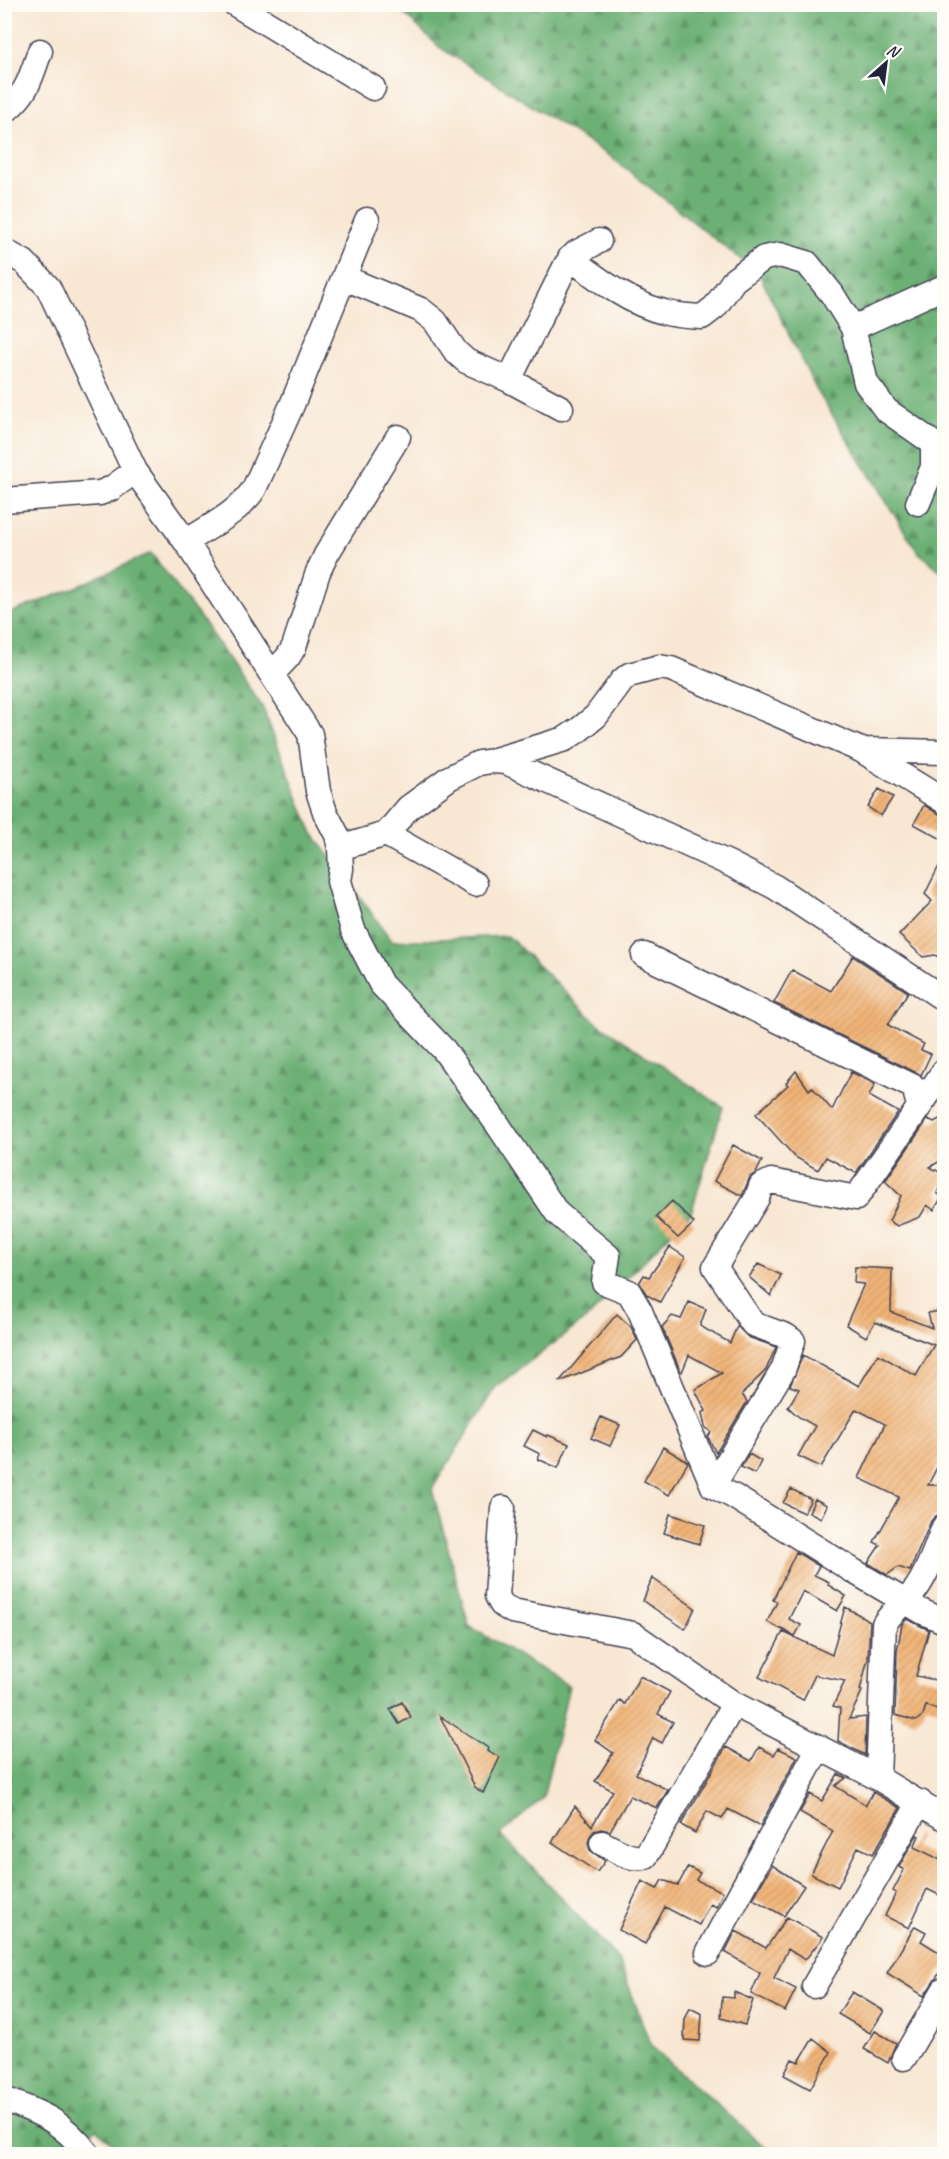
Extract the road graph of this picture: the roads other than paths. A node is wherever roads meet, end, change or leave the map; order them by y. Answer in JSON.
{"nodes":[{"id":1,"x":236,"y":4,"type":"edge"},
{"id":2,"x":40,"y":51,"type":"dead end"},
{"id":3,"x":373,"y":88,"type":"dead end"},
{"id":4,"x":4,"y":112,"type":"edge"},
{"id":5,"x":367,"y":220,"type":"dead end"},
{"id":6,"x":599,"y":241,"type":"dead end"},
{"id":7,"x":4,"y":251,"type":"edge"},
{"id":8,"x":570,"y":258,"type":"junction"},
{"id":9,"x":345,"y":278,"type":"junction"},
{"id":10,"x":945,"y":287,"type":"edge"},
{"id":11,"x":853,"y":328,"type":"junction"},
{"id":12,"x":509,"y":380,"type":"junction"},
{"id":13,"x":561,"y":408,"type":"dead end"},
{"id":14,"x":398,"y":436,"type":"dead end"},
{"id":15,"x":135,"y":471,"type":"junction"},
{"id":16,"x":4,"y":500,"type":"edge"},
{"id":17,"x":918,"y":503,"type":"dead end"},
{"id":18,"x":186,"y":542,"type":"junction"},
{"id":19,"x":272,"y":674,"type":"junction"},
{"id":20,"x":861,"y":750,"type":"junction"},
{"id":21,"x":945,"y":752,"type":"edge"},
{"id":22,"x":492,"y":761,"type":"junction"},
{"id":23,"x":945,"y":801,"type":"edge"},
{"id":24,"x":386,"y":834,"type":"junction"},
{"id":25,"x":340,"y":848,"type":"junction"},
{"id":26,"x":475,"y":884,"type":"dead end"},
{"id":27,"x":644,"y":955,"type":"dead end"},
{"id":28,"x":945,"y":999,"type":"edge"},
{"id":29,"x":945,"y":1071,"type":"edge"},
{"id":30,"x":922,"y":1103,"type":"junction"},
{"id":31,"x":713,"y":1486,"type":"junction"},
{"id":32,"x":503,"y":1508,"type":"dead end"},
{"id":33,"x":945,"y":1527,"type":"edge"},
{"id":34,"x":905,"y":1601,"type":"junction"},
{"id":35,"x":945,"y":1621,"type":"edge"},
{"id":36,"x":734,"y":1704,"type":"junction"},
{"id":37,"x":819,"y":1747,"type":"junction"},
{"id":38,"x":878,"y":1778,"type":"junction"},
{"id":39,"x":920,"y":1802,"type":"junction"},
{"id":40,"x":945,"y":1818,"type":"edge"},
{"id":41,"x":602,"y":1843,"type":"dead end"},
{"id":42,"x":708,"y":1953,"type":"dead end"},
{"id":43,"x":814,"y":1986,"type":"dead end"},
{"id":44,"x":945,"y":1990,"type":"edge"},
{"id":45,"x":904,"y":2058,"type":"dead end"},
{"id":46,"x":4,"y":2099,"type":"edge"},
{"id":47,"x":88,"y":2154,"type":"edge"}],
"edges":[{"from":1,"to":3,"type":"street"},
{"from":2,"to":4,"type":"street"},
{"from":5,"to":9,"type":"street"},
{"from":6,"to":8,"type":"street"},
{"from":7,"to":15,"type":"street"},
{"from":8,"to":11,"type":"street"},
{"from":8,"to":12,"type":"street"},
{"from":9,"to":12,"type":"street"},
{"from":9,"to":18,"type":"street"},
{"from":10,"to":11,"type":"street"},
{"from":11,"to":17,"type":"street"},
{"from":12,"to":13,"type":"street"},
{"from":14,"to":19,"type":"street"},
{"from":15,"to":16,"type":"street"},
{"from":15,"to":18,"type":"street"},
{"from":18,"to":19,"type":"street"},
{"from":19,"to":25,"type":"street"},
{"from":20,"to":21,"type":"street"},
{"from":20,"to":22,"type":"street"},
{"from":20,"to":23,"type":"street"},
{"from":22,"to":24,"type":"street"},
{"from":22,"to":28,"type":"street"},
{"from":24,"to":25,"type":"street"},
{"from":24,"to":26,"type":"street"},
{"from":25,"to":31,"type":"street"},
{"from":27,"to":30,"type":"street"},
{"from":29,"to":30,"type":"street"},
{"from":30,"to":31,"type":"street"},
{"from":31,"to":34,"type":"street"},
{"from":32,"to":36,"type":"street"},
{"from":33,"to":34,"type":"street"},
{"from":34,"to":35,"type":"street"},
{"from":34,"to":38,"type":"street"},
{"from":36,"to":37,"type":"street"},
{"from":36,"to":41,"type":"street"},
{"from":37,"to":38,"type":"street"},
{"from":37,"to":42,"type":"street"},
{"from":38,"to":39,"type":"street"},
{"from":39,"to":40,"type":"street"},
{"from":39,"to":43,"type":"street"},
{"from":44,"to":45,"type":"street"},
{"from":46,"to":47,"type":"street"}]}
